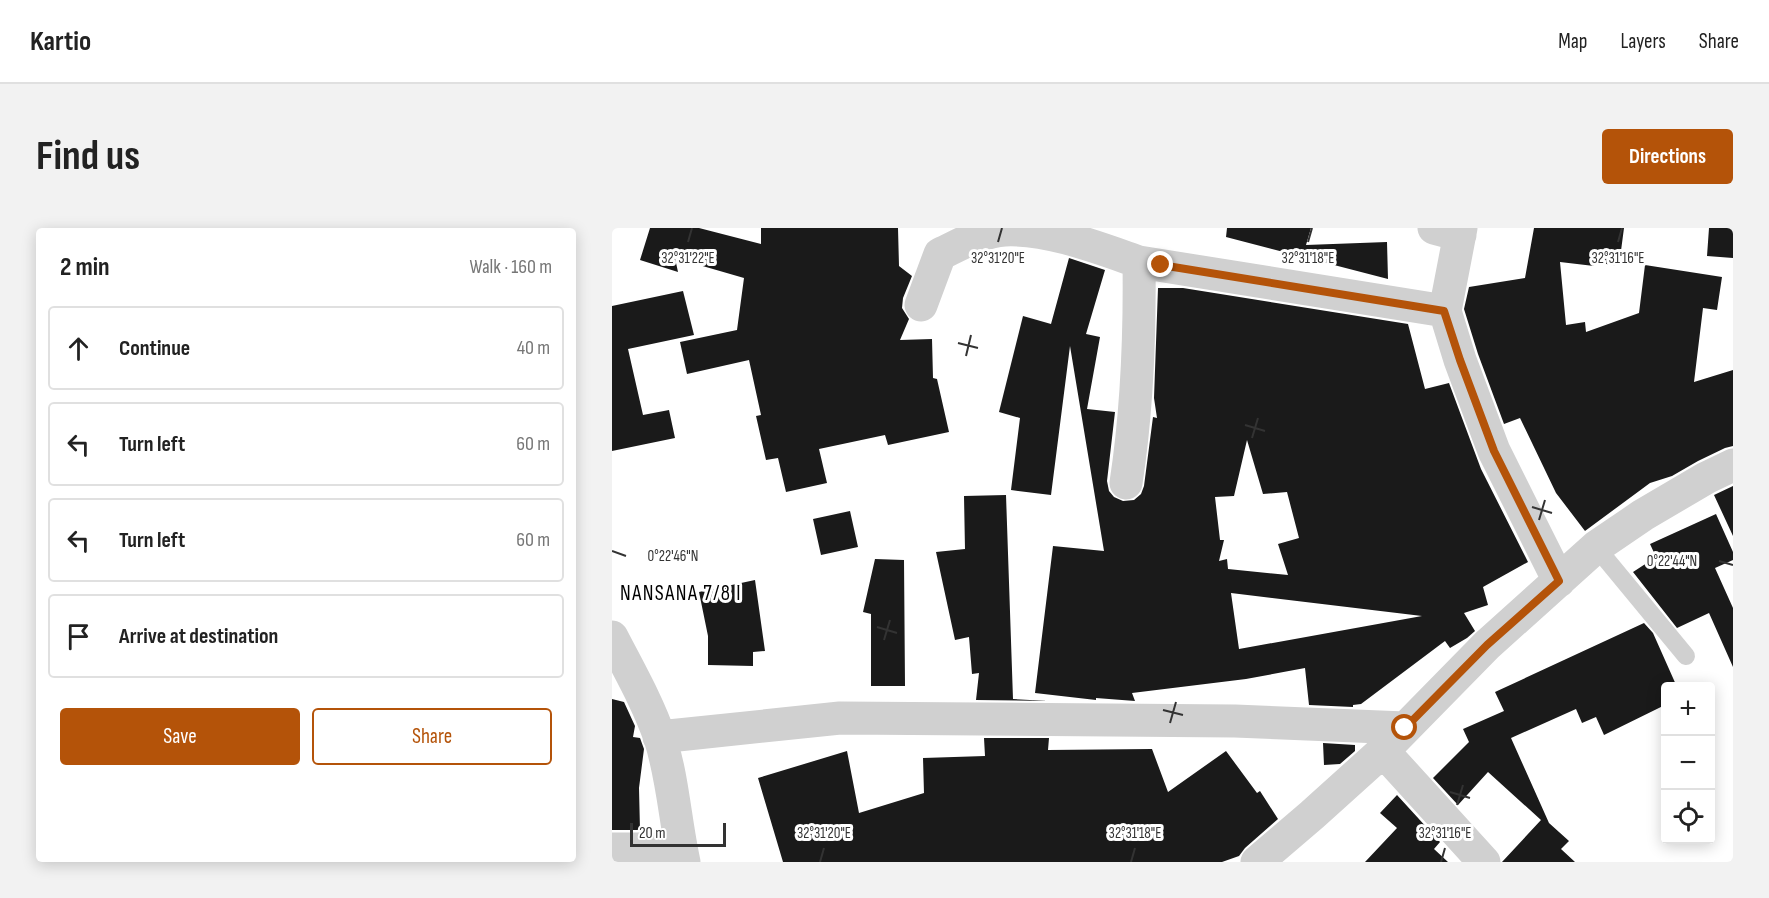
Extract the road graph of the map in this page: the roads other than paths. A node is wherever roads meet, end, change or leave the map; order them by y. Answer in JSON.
{"nodes":[{"id":1,"x":1452,"y":230,"type":"edge"},
{"id":2,"x":1139,"y":262,"type":"junction"},
{"id":3,"x":921,"y":305,"type":"dead end"},
{"id":4,"x":1444,"y":311,"type":"junction"},
{"id":5,"x":1733,"y":465,"type":"edge"},
{"id":6,"x":1126,"y":483,"type":"dead end"},
{"id":7,"x":1596,"y":547,"type":"junction"},
{"id":8,"x":1559,"y":581,"type":"junction"},
{"id":9,"x":612,"y":637,"type":"edge"},
{"id":10,"x":1686,"y":656,"type":"dead end"},
{"id":11,"x":1405,"y":728,"type":"junction"},
{"id":12,"x":659,"y":737,"type":"junction"},
{"id":13,"x":1383,"y":751,"type":"junction"},
{"id":14,"x":612,"y":849,"type":"edge"},
{"id":15,"x":683,"y":856,"type":"edge"},
{"id":16,"x":1257,"y":862,"type":"edge"},
{"id":17,"x":1484,"y":862,"type":"edge"}],
"edges":[{"from":1,"to":4,"type":"street"},
{"from":2,"to":3,"type":"street"},
{"from":2,"to":4,"type":"street"},
{"from":2,"to":6,"type":"street"},
{"from":4,"to":8,"type":"street"},
{"from":5,"to":7,"type":"street"},
{"from":7,"to":8,"type":"street"},
{"from":7,"to":10,"type":"lane"},
{"from":8,"to":11,"type":"street"},
{"from":9,"to":12,"type":"street"},
{"from":11,"to":12,"type":"street"},
{"from":11,"to":13,"type":"street"},
{"from":12,"to":15,"type":"street"},
{"from":13,"to":16,"type":"street"},
{"from":13,"to":17,"type":"street"},
{"from":14,"to":15,"type":"street"}]}
